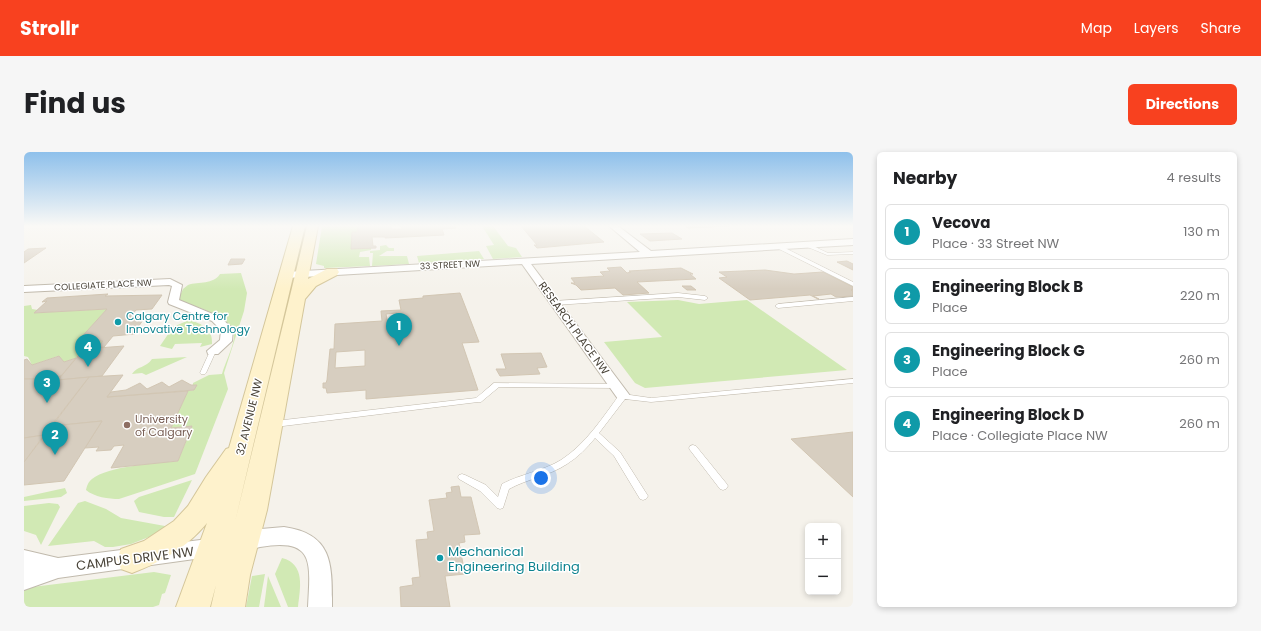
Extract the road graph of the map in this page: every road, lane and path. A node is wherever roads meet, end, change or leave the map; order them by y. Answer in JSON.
{"nodes":[{"id":1,"x":297,"y":247,"type":"edge"},
{"id":2,"x":304,"y":247,"type":"edge"},
{"id":3,"x":640,"y":247,"type":"edge"},
{"id":4,"x":757,"y":247,"type":"edge"},
{"id":5,"x":779,"y":247,"type":"edge"},
{"id":6,"x":813,"y":247,"type":"edge"},
{"id":7,"x":853,"y":253,"type":"edge"},
{"id":8,"x":649,"y":254,"type":"junction"},
{"id":9,"x":524,"y":261,"type":"junction"},
{"id":10,"x":332,"y":272,"type":"junction"},
{"id":11,"x":294,"y":274,"type":"junction"},
{"id":12,"x":853,"y":284,"type":"edge"},
{"id":13,"x":24,"y":289,"type":"edge"},
{"id":14,"x":176,"y":289,"type":"junction"},
{"id":15,"x":297,"y":298,"type":"junction"},
{"id":16,"x":705,"y":298,"type":"dead end"},
{"id":17,"x":853,"y":299,"type":"edge"},
{"id":18,"x":555,"y":303,"type":"junction"},
{"id":19,"x":778,"y":306,"type":"dead end"},
{"id":20,"x":172,"y":310,"type":"dead end"},
{"id":21,"x":213,"y":351,"type":"joint"},
{"id":22,"x":203,"y":373,"type":"dead end"},
{"id":23,"x":853,"y":381,"type":"edge"},
{"id":24,"x":616,"y":386,"type":"junction"},
{"id":25,"x":623,"y":396,"type":"junction"},
{"id":26,"x":271,"y":425,"type":"junction"},
{"id":27,"x":594,"y":433,"type":"junction"},
{"id":28,"x":244,"y":441,"type":"junction"},
{"id":29,"x":693,"y":448,"type":"dead end"},
{"id":30,"x":462,"y":477,"type":"dead end"},
{"id":31,"x":723,"y":486,"type":"dead end"},
{"id":32,"x":643,"y":496,"type":"dead end"},
{"id":33,"x":244,"y":541,"type":"junction"},
{"id":34,"x":212,"y":548,"type":"junction"},
{"id":35,"x":132,"y":559,"type":"junction"},
{"id":36,"x":24,"y":560,"type":"edge"},
{"id":37,"x":58,"y":568,"type":"junction"},
{"id":38,"x":24,"y":580,"type":"edge"},
{"id":39,"x":193,"y":607,"type":"edge"},
{"id":40,"x":228,"y":607,"type":"edge"},
{"id":41,"x":320,"y":607,"type":"edge"}],
"edges":[{"from":1,"to":11,"type":"main road","name":"32 AVENUE NW"},
{"from":2,"to":11,"type":"main road","name":"32 AVENUE NW"},
{"from":3,"to":8,"type":"street"},
{"from":4,"to":8,"type":"street","name":"33 STREET NW"},
{"from":5,"to":12,"type":"lane"},
{"from":6,"to":7,"type":"lane"},
{"from":8,"to":9,"type":"street","name":"33 STREET NW"},
{"from":9,"to":10,"type":"street","name":"33 STREET NW"},
{"from":9,"to":18,"type":"street","name":"RESEARCH PLACE NW"},
{"from":10,"to":11,"type":"street","name":"33 STREET NW"},
{"from":10,"to":15,"type":"main road"},
{"from":11,"to":15,"type":"main road","name":"32 AVENUE NW"},
{"from":11,"to":28,"type":"main road","name":"32 AVENUE NW"},
{"from":13,"to":14,"type":"street","name":"COLLEGIATE PLACE NW"},
{"from":14,"to":20,"type":"street"},
{"from":14,"to":21,"type":"street"},
{"from":15,"to":26,"type":"main road","name":"32 AVENUE NW"},
{"from":16,"to":18,"type":"lane"},
{"from":17,"to":19,"type":"lane"},
{"from":18,"to":24,"type":"street","name":"RESEARCH PLACE NW"},
{"from":21,"to":22,"type":"lane"},
{"from":23,"to":25,"type":"lane"},
{"from":24,"to":25,"type":"street","name":"RESEARCH PLACE NW"},
{"from":24,"to":26,"type":"lane"},
{"from":25,"to":27,"type":"lane"},
{"from":26,"to":33,"type":"main road","name":"32 AVENUE NW"},
{"from":27,"to":30,"type":"lane"},
{"from":27,"to":32,"type":"lane"},
{"from":28,"to":34,"type":"main road","name":"32 AVENUE NW"},
{"from":28,"to":35,"type":"main road"},
{"from":29,"to":31,"type":"lane"},
{"from":33,"to":34,"type":"street","name":"CAMPUS DRIVE NW"},
{"from":33,"to":40,"type":"main road","name":"32 AVENUE NW"},
{"from":33,"to":41,"type":"street","name":"CAMPUS DRIVE NW"},
{"from":34,"to":35,"type":"street","name":"CAMPUS DRIVE NW"},
{"from":34,"to":39,"type":"main road","name":"32 AVENUE NW"},
{"from":35,"to":37,"type":"street","name":"CAMPUS DRIVE NW"},
{"from":36,"to":37,"type":"street"},
{"from":37,"to":38,"type":"street"}]}
